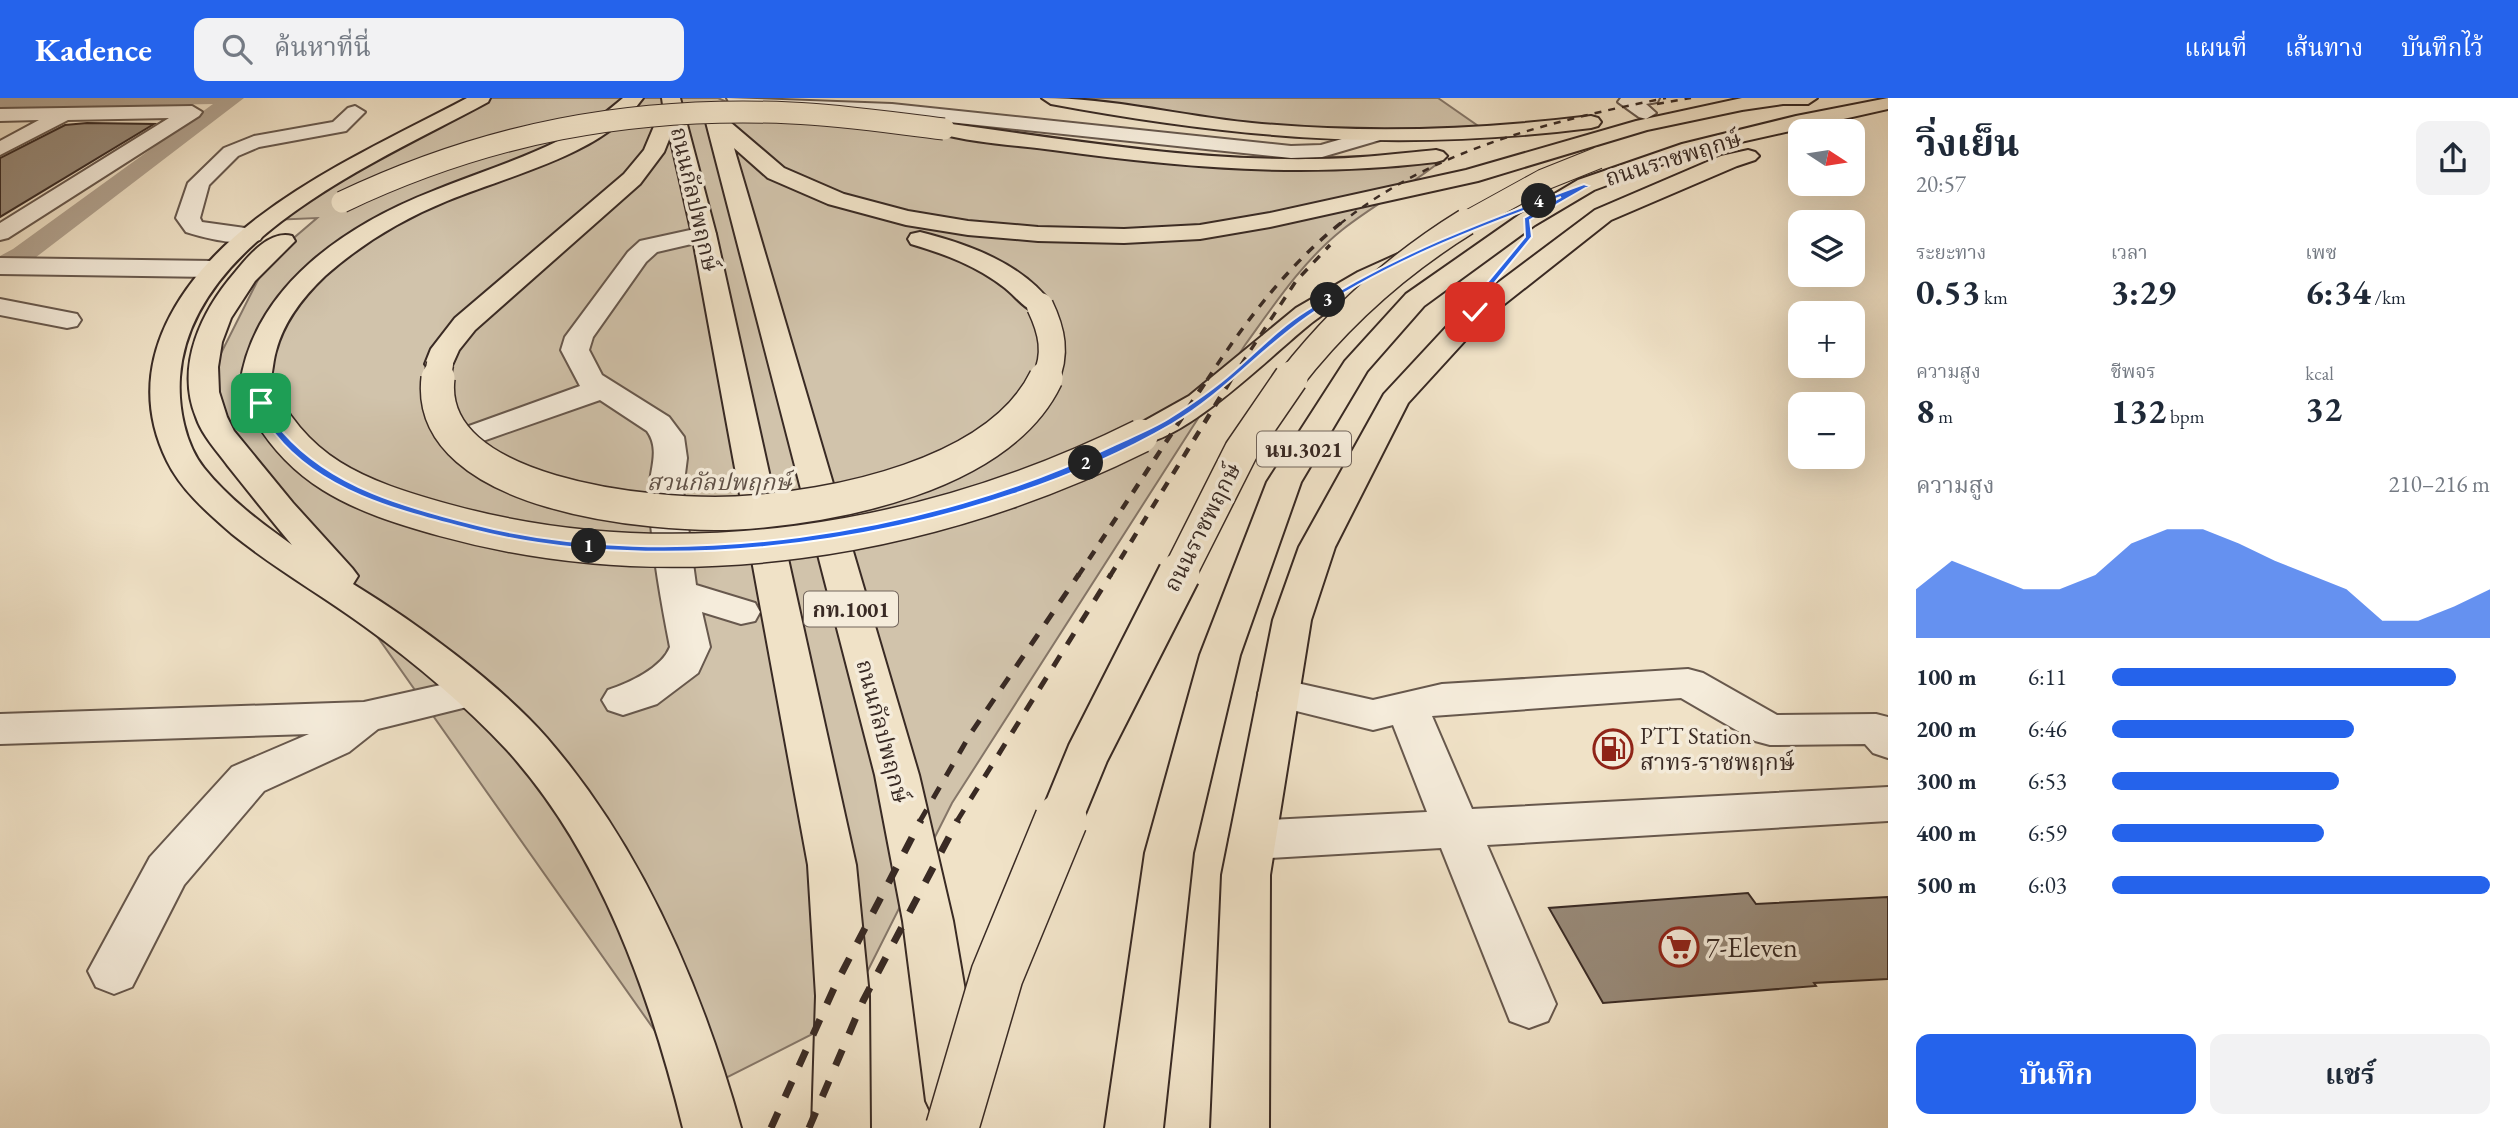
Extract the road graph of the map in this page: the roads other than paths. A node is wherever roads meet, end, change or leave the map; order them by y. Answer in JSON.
{"nodes":[{"id":1,"x":633,"y":98,"type":"edge"},
{"id":2,"x":1051,"y":98,"type":"edge"},
{"id":3,"x":1733,"y":98,"type":"edge"},
{"id":4,"x":1809,"y":98,"type":"edge"},
{"id":5,"x":478,"y":100,"type":"edge"},
{"id":6,"x":672,"y":101,"type":"edge"},
{"id":7,"x":1888,"y":103,"type":"edge"},
{"id":8,"x":1648,"y":105,"type":"edge"},
{"id":9,"x":721,"y":106,"type":"edge"},
{"id":10,"x":355,"y":113,"type":"dead end"},
{"id":11,"x":66,"y":114,"type":"junction"},
{"id":12,"x":0,"y":115,"type":"edge"},
{"id":13,"x":1888,"y":121,"type":"edge"},
{"id":14,"x":1587,"y":123,"type":"junction"},
{"id":15,"x":1866,"y":126,"type":"edge"},
{"id":16,"x":1373,"y":136,"type":"junction"},
{"id":17,"x":1788,"y":146,"type":"edge"},
{"id":18,"x":0,"y":149,"type":"edge"},
{"id":19,"x":1592,"y":172,"type":"junction"},
{"id":20,"x":1527,"y":220,"type":"junction"},
{"id":21,"x":0,"y":233,"type":"edge"},
{"id":22,"x":704,"y":234,"type":"junction"},
{"id":23,"x":251,"y":235,"type":"junction"},
{"id":24,"x":10,"y":276,"type":"edge"},
{"id":25,"x":207,"y":277,"type":"junction"},
{"id":26,"x":0,"y":307,"type":"edge"},
{"id":27,"x":1473,"y":315,"type":"junction"},
{"id":28,"x":67,"y":320,"type":"dead end"},
{"id":29,"x":601,"y":389,"type":"junction"},
{"id":30,"x":480,"y":433,"type":"dead end"},
{"id":31,"x":678,"y":592,"type":"junction"},
{"id":32,"x":740,"y":612,"type":"dead end"},
{"id":33,"x":373,"y":614,"type":"junction"},
{"id":34,"x":472,"y":692,"type":"junction"},
{"id":35,"x":1279,"y":693,"type":"junction"},
{"id":36,"x":623,"y":699,"type":"dead end"},
{"id":37,"x":1407,"y":708,"type":"junction"},
{"id":38,"x":364,"y":717,"type":"junction"},
{"id":39,"x":0,"y":729,"type":"edge"},
{"id":40,"x":1884,"y":734,"type":"edge"},
{"id":41,"x":1888,"y":804,"type":"edge"},
{"id":42,"x":1457,"y":828,"type":"junction"},
{"id":43,"x":1253,"y":840,"type":"junction"},
{"id":44,"x":114,"y":971,"type":"dead end"},
{"id":45,"x":1529,"y":1004,"type":"dead end"},
{"id":46,"x":712,"y":1128,"type":"edge"},
{"id":47,"x":841,"y":1128,"type":"edge"},
{"id":48,"x":952,"y":1128,"type":"edge"},
{"id":49,"x":957,"y":1128,"type":"edge"},
{"id":50,"x":1133,"y":1128,"type":"edge"},
{"id":51,"x":1240,"y":1128,"type":"edge"}],
"edges":[{"from":1,"to":19,"type":"main road","bridge":true},
{"from":2,"to":16,"type":"main road"},
{"from":3,"to":8,"type":"main road","name":"ถนนราชพฤกษ์"},
{"from":4,"to":9,"type":"main road"},
{"from":4,"to":19,"type":"main road","name":"ถนนราชพฤกษ์","number":"นบ.3021"},
{"from":5,"to":23,"type":"main road"},
{"from":6,"to":9,"type":"main road","bridge":true},
{"from":6,"to":22,"type":"main road","name":"ถนนกัลปพฤกษ์","number":"กท.1001"},
{"from":7,"to":19,"type":"main road","name":"ถนนราชพฤกษ์","number":"นบ.3021"},
{"from":8,"to":14,"type":"main road","name":"ถนนราชพฤกษ์"},
{"from":9,"to":16,"type":"street"},
{"from":9,"to":49,"type":"main road","name":"ถนนกัลปพฤกษ์","number":"กท.1001"},
{"from":10,"to":23,"type":"street"},
{"from":11,"to":12,"type":"street"},
{"from":11,"to":18,"type":"street"},
{"from":11,"to":21,"type":"street"},
{"from":13,"to":15,"type":"main road"},
{"from":14,"to":16,"type":"main road"},
{"from":14,"to":33,"type":"main road","bridge":true},
{"from":17,"to":27,"type":"main road","name":"ถนนราชพฤกษ์","number":"นบ.3021"},
{"from":19,"to":20,"type":"main road","name":"ถนนราชพฤกษ์","number":"นบ.3021"},
{"from":19,"to":48,"type":"main road","name":"ถนนราชพฤกษ์","number":"นบ.3021","bridge":true},
{"from":20,"to":27,"type":"main road"},
{"from":20,"to":50,"type":"main road","name":"ถนนราชพฤกษ์","number":"นบ.3021"},
{"from":22,"to":29,"type":"street"},
{"from":22,"to":47,"type":"main road","name":"ถนนกัลปพฤกษ์","number":"กท.1001"},
{"from":23,"to":25,"type":"main road"},
{"from":24,"to":25,"type":"street"},
{"from":25,"to":33,"type":"main road"},
{"from":26,"to":28,"type":"street"},
{"from":27,"to":35,"type":"main road","name":"ถนนราชพฤกษ์","number":"นบ.3021"},
{"from":29,"to":30,"type":"street"},
{"from":29,"to":31,"type":"street"},
{"from":31,"to":32,"type":"street"},
{"from":31,"to":36,"type":"street"},
{"from":33,"to":34,"type":"main road"},
{"from":34,"to":38,"type":"street"},
{"from":34,"to":46,"type":"main road"},
{"from":35,"to":37,"type":"street"},
{"from":35,"to":43,"type":"main road","name":"ถนนราชพฤกษ์","number":"นบ.3021"},
{"from":37,"to":40,"type":"street"},
{"from":37,"to":42,"type":"street"},
{"from":38,"to":39,"type":"street"},
{"from":38,"to":44,"type":"street"},
{"from":41,"to":42,"type":"street"},
{"from":42,"to":43,"type":"street"},
{"from":42,"to":45,"type":"street"},
{"from":43,"to":51,"type":"main road","name":"ถนนราชพฤกษ์","number":"นบ.3021"}]}
